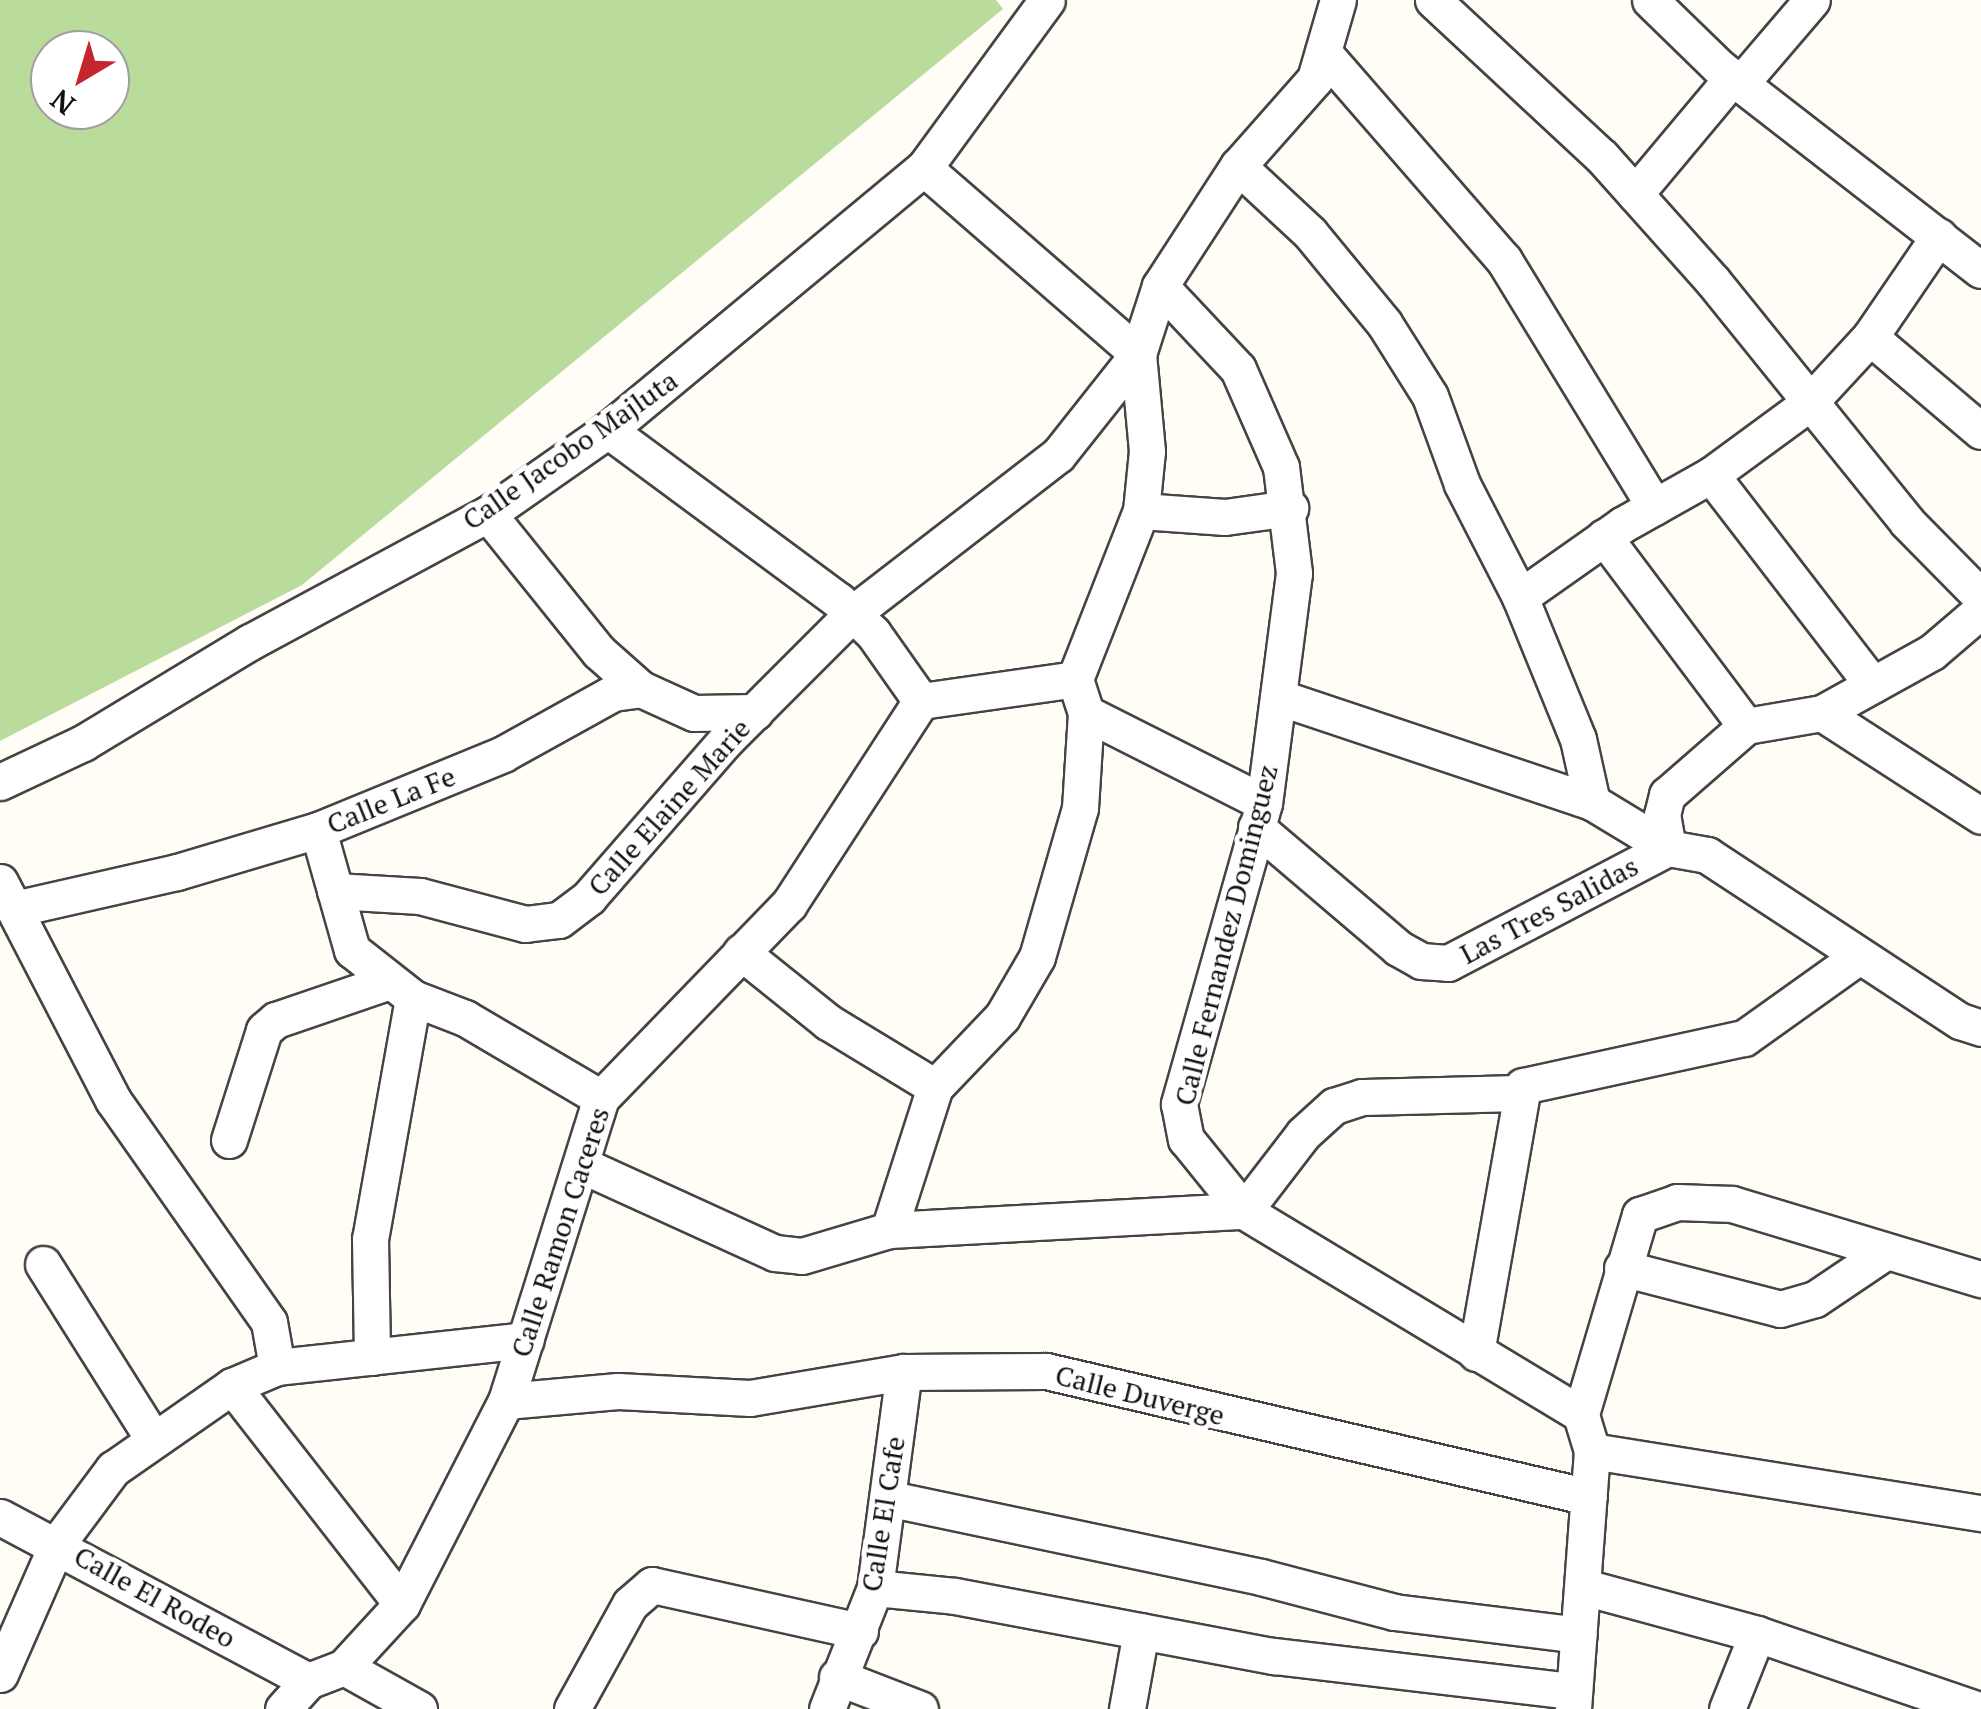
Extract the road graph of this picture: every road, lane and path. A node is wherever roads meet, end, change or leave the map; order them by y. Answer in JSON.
{"nodes":[{"id":1,"x":1048,"y":0,"type":"edge"},
{"id":2,"x":1338,"y":0,"type":"edge"},
{"id":3,"x":1432,"y":0,"type":"edge"},
{"id":4,"x":1650,"y":0,"type":"edge"},
{"id":5,"x":1812,"y":0,"type":"edge"},
{"id":6,"x":1323,"y":52,"type":"junction"},
{"id":7,"x":1737,"y":80,"type":"junction"},
{"id":8,"x":1238,"y":166,"type":"junction"},
{"id":9,"x":924,"y":168,"type":"junction"},
{"id":10,"x":1634,"y":194,"type":"junction"},
{"id":11,"x":1938,"y":236,"type":"junction"},
{"id":12,"x":1981,"y":270,"type":"edge"},
{"id":13,"x":1160,"y":286,"type":"junction"},
{"id":14,"x":1870,"y":337,"type":"junction"},
{"id":15,"x":1138,"y":354,"type":"junction"},
{"id":16,"x":1810,"y":403,"type":"junction"},
{"id":17,"x":608,"y":430,"type":"junction"},
{"id":18,"x":1981,"y":431,"type":"edge"},
{"id":19,"x":1711,"y":475,"type":"junction"},
{"id":20,"x":1655,"y":507,"type":"junction"},
{"id":21,"x":1290,"y":508,"type":"junction"},
{"id":22,"x":1141,"y":511,"type":"junction"},
{"id":23,"x":488,"y":514,"type":"junction"},
{"id":24,"x":1604,"y":538,"type":"junction"},
{"id":25,"x":1520,"y":596,"type":"junction"},
{"id":26,"x":1981,"y":597,"type":"edge"},
{"id":27,"x":1981,"y":610,"type":"edge"},
{"id":28,"x":852,"y":614,"type":"junction"},
{"id":29,"x":1074,"y":679,"type":"junction"},
{"id":30,"x":1872,"y":684,"type":"junction"},
{"id":31,"x":642,"y":689,"type":"junction"},
{"id":32,"x":1278,"y":698,"type":"junction"},
{"id":33,"x":921,"y":702,"type":"junction"},
{"id":34,"x":754,"y":712,"type":"junction"},
{"id":35,"x":1822,"y":713,"type":"junction"},
{"id":36,"x":1086,"y":714,"type":"junction"},
{"id":37,"x":1746,"y":726,"type":"junction"},
{"id":38,"x":0,"y":782,"type":"edge"},
{"id":39,"x":1973,"y":798,"type":"edge"},
{"id":40,"x":1592,"y":802,"type":"junction"},
{"id":41,"x":1260,"y":814,"type":"junction"},
{"id":42,"x":318,"y":830,"type":"junction"},
{"id":43,"x":1668,"y":848,"type":"junction"},
{"id":44,"x":335,"y":891,"type":"junction"},
{"id":45,"x":7,"y":896,"type":"edge"},
{"id":46,"x":741,"y":952,"type":"junction"},
{"id":47,"x":1860,"y":956,"type":"junction"},
{"id":48,"x":402,"y":990,"type":"junction"},
{"id":49,"x":1981,"y":1028,"type":"edge"},
{"id":50,"x":935,"y":1087,"type":"junction"},
{"id":51,"x":1520,"y":1093,"type":"junction"},
{"id":52,"x":601,"y":1098,"type":"junction"},
{"id":53,"x":229,"y":1140,"type":"dead end"},
{"id":54,"x":584,"y":1166,"type":"junction"},
{"id":55,"x":1244,"y":1210,"type":"junction"},
{"id":56,"x":888,"y":1230,"type":"junction"},
{"id":57,"x":1882,"y":1254,"type":"junction"},
{"id":58,"x":43,"y":1264,"type":"dead end"},
{"id":59,"x":1622,"y":1268,"type":"junction"},
{"id":60,"x":1981,"y":1279,"type":"edge"},
{"id":61,"x":526,"y":1340,"type":"junction"},
{"id":62,"x":1476,"y":1353,"type":"junction"},
{"id":63,"x":372,"y":1357,"type":"junction"},
{"id":64,"x":277,"y":1367,"type":"junction"},
{"id":65,"x":904,"y":1372,"type":"junction"},
{"id":66,"x":232,"y":1386,"type":"junction"},
{"id":67,"x":506,"y":1401,"type":"junction"},
{"id":68,"x":1582,"y":1414,"type":"junction"},
{"id":69,"x":152,"y":1439,"type":"junction"},
{"id":70,"x":1592,"y":1451,"type":"junction"},
{"id":71,"x":1588,"y":1498,"type":"junction"},
{"id":72,"x":891,"y":1499,"type":"junction"},
{"id":73,"x":1981,"y":1513,"type":"edge"},
{"id":74,"x":0,"y":1517,"type":"edge"},
{"id":75,"x":57,"y":1544,"type":"junction"},
{"id":76,"x":1584,"y":1587,"type":"junction"},
{"id":77,"x":875,"y":1588,"type":"junction"},
{"id":78,"x":402,"y":1604,"type":"junction"},
{"id":79,"x":860,"y":1631,"type":"junction"},
{"id":80,"x":1141,"y":1631,"type":"junction"},
{"id":81,"x":1757,"y":1634,"type":"junction"},
{"id":82,"x":1580,"y":1635,"type":"junction"},
{"id":83,"x":344,"y":1667,"type":"junction"},
{"id":84,"x":0,"y":1674,"type":"edge"},
{"id":85,"x":308,"y":1681,"type":"junction"},
{"id":86,"x":832,"y":1693,"type":"edge"},
{"id":87,"x":1422,"y":1693,"type":"edge"},
{"id":88,"x":1574,"y":1700,"type":"edge"},
{"id":89,"x":283,"y":1709,"type":"edge"},
{"id":90,"x":419,"y":1709,"type":"edge"},
{"id":91,"x":572,"y":1709,"type":"edge"},
{"id":92,"x":920,"y":1709,"type":"edge"},
{"id":93,"x":1128,"y":1709,"type":"edge"},
{"id":94,"x":1727,"y":1709,"type":"edge"},
{"id":95,"x":1976,"y":1709,"type":"edge"}],
"edges":[{"from":1,"to":9,"type":"street","name":"Calle Jacobo Majluta"},
{"from":2,"to":6,"type":"street"},
{"from":3,"to":10,"type":"street"},
{"from":4,"to":7,"type":"street"},
{"from":5,"to":7,"type":"street"},
{"from":6,"to":8,"type":"street"},
{"from":6,"to":20,"type":"street"},
{"from":7,"to":10,"type":"street"},
{"from":7,"to":11,"type":"street"},
{"from":8,"to":13,"type":"street"},
{"from":8,"to":25,"type":"street"},
{"from":9,"to":15,"type":"street"},
{"from":9,"to":17,"type":"street","name":"Calle Jacobo Majluta"},
{"from":10,"to":16,"type":"street"},
{"from":11,"to":12,"type":"street"},
{"from":11,"to":14,"type":"street"},
{"from":13,"to":15,"type":"street"},
{"from":13,"to":21,"type":"street","name":"Calle Fernandez Dominguez"},
{"from":14,"to":16,"type":"street"},
{"from":14,"to":18,"type":"street"},
{"from":15,"to":22,"type":"street"},
{"from":15,"to":28,"type":"street","name":"Calle Elaine Marie"},
{"from":16,"to":19,"type":"street"},
{"from":16,"to":26,"type":"street"},
{"from":17,"to":23,"type":"street","name":"Calle Jacobo Majluta"},
{"from":17,"to":28,"type":"street"},
{"from":19,"to":20,"type":"street"},
{"from":19,"to":30,"type":"street"},
{"from":20,"to":24,"type":"street"},
{"from":21,"to":22,"type":"street"},
{"from":21,"to":32,"type":"street","name":"Calle Fernandez Dominguez"},
{"from":22,"to":29,"type":"street"},
{"from":23,"to":31,"type":"street"},
{"from":23,"to":38,"type":"street","name":"Calle Jacobo Majluta"},
{"from":24,"to":25,"type":"street"},
{"from":24,"to":37,"type":"street"},
{"from":25,"to":40,"type":"street"},
{"from":27,"to":30,"type":"street"},
{"from":28,"to":33,"type":"street"},
{"from":28,"to":34,"type":"street","name":"Calle Elaine Marie"},
{"from":29,"to":33,"type":"street"},
{"from":29,"to":36,"type":"street"},
{"from":30,"to":35,"type":"street"},
{"from":31,"to":34,"type":"street"},
{"from":31,"to":42,"type":"street","name":"Calle La Fe"},
{"from":32,"to":40,"type":"street"},
{"from":32,"to":41,"type":"street","name":"Calle Fernandez Dominguez"},
{"from":33,"to":46,"type":"street","name":"Calle Ramon Caceres"},
{"from":34,"to":44,"type":"street","name":"Calle Elaine Marie"},
{"from":35,"to":37,"type":"street"},
{"from":35,"to":39,"type":"street"},
{"from":36,"to":41,"type":"street"},
{"from":36,"to":50,"type":"street"},
{"from":37,"to":43,"type":"street","name":"Las Tres Salidas"},
{"from":40,"to":43,"type":"street"},
{"from":41,"to":43,"type":"street","name":"Las Tres Salidas"},
{"from":41,"to":55,"type":"street","name":"Calle Fernandez Dominguez"},
{"from":42,"to":44,"type":"street"},
{"from":42,"to":45,"type":"street","name":"Calle La Fe"},
{"from":43,"to":47,"type":"street"},
{"from":44,"to":48,"type":"street"},
{"from":45,"to":64,"type":"street"},
{"from":46,"to":50,"type":"street"},
{"from":46,"to":52,"type":"street","name":"Calle Ramon Caceres"},
{"from":47,"to":49,"type":"street"},
{"from":47,"to":51,"type":"street"},
{"from":48,"to":52,"type":"street"},
{"from":48,"to":53,"type":"street"},
{"from":48,"to":63,"type":"street"},
{"from":50,"to":56,"type":"street"},
{"from":51,"to":55,"type":"street"},
{"from":51,"to":62,"type":"street"},
{"from":52,"to":54,"type":"street","name":"Calle Ramon Caceres"},
{"from":54,"to":56,"type":"street"},
{"from":54,"to":61,"type":"street","name":"Calle Ramon Caceres"},
{"from":55,"to":56,"type":"street"},
{"from":55,"to":62,"type":"street","name":"Calle Fernandez Dominguez"},
{"from":57,"to":59,"type":"street"},
{"from":57,"to":59,"type":"street"},
{"from":57,"to":60,"type":"street"},
{"from":58,"to":69,"type":"street"},
{"from":59,"to":68,"type":"street"},
{"from":61,"to":63,"type":"street"},
{"from":61,"to":67,"type":"street","name":"Calle Ramon Caceres"},
{"from":62,"to":68,"type":"street","name":"Calle Fernandez Dominguez"},
{"from":63,"to":64,"type":"street"},
{"from":64,"to":66,"type":"street"},
{"from":65,"to":67,"type":"street","name":"Calle Duverge"},
{"from":65,"to":71,"type":"street","name":"Calle Duverge"},
{"from":65,"to":72,"type":"street","name":"Calle El Cafe"},
{"from":66,"to":69,"type":"street"},
{"from":66,"to":78,"type":"street"},
{"from":67,"to":78,"type":"street","name":"Calle Ramon Caceres"},
{"from":68,"to":70,"type":"street"},
{"from":69,"to":75,"type":"street"},
{"from":70,"to":71,"type":"street"},
{"from":70,"to":73,"type":"street"},
{"from":71,"to":76,"type":"street"},
{"from":72,"to":77,"type":"street","name":"Calle El Cafe"},
{"from":72,"to":82,"type":"street"},
{"from":74,"to":75,"type":"street","name":"Calle El Rodeo"},
{"from":75,"to":84,"type":"street"},
{"from":75,"to":85,"type":"street","name":"Calle El Rodeo"},
{"from":76,"to":81,"type":"street"},
{"from":76,"to":82,"type":"street"},
{"from":77,"to":79,"type":"street","name":"Calle El Cafe"},
{"from":77,"to":80,"type":"street"},
{"from":78,"to":83,"type":"street","name":"Calle Ramon Caceres"},
{"from":79,"to":86,"type":"street","name":"Calle El Cafe"},
{"from":79,"to":91,"type":"street"},
{"from":80,"to":87,"type":"street"},
{"from":80,"to":93,"type":"street"},
{"from":81,"to":94,"type":"street"},
{"from":81,"to":95,"type":"street"},
{"from":82,"to":88,"type":"street"},
{"from":83,"to":85,"type":"street","name":"Calle Ramon Caceres"},
{"from":83,"to":90,"type":"street"},
{"from":85,"to":89,"type":"street","name":"Calle Ramon Caceres"},
{"from":86,"to":92,"type":"street"},
{"from":87,"to":88,"type":"street"}]}
